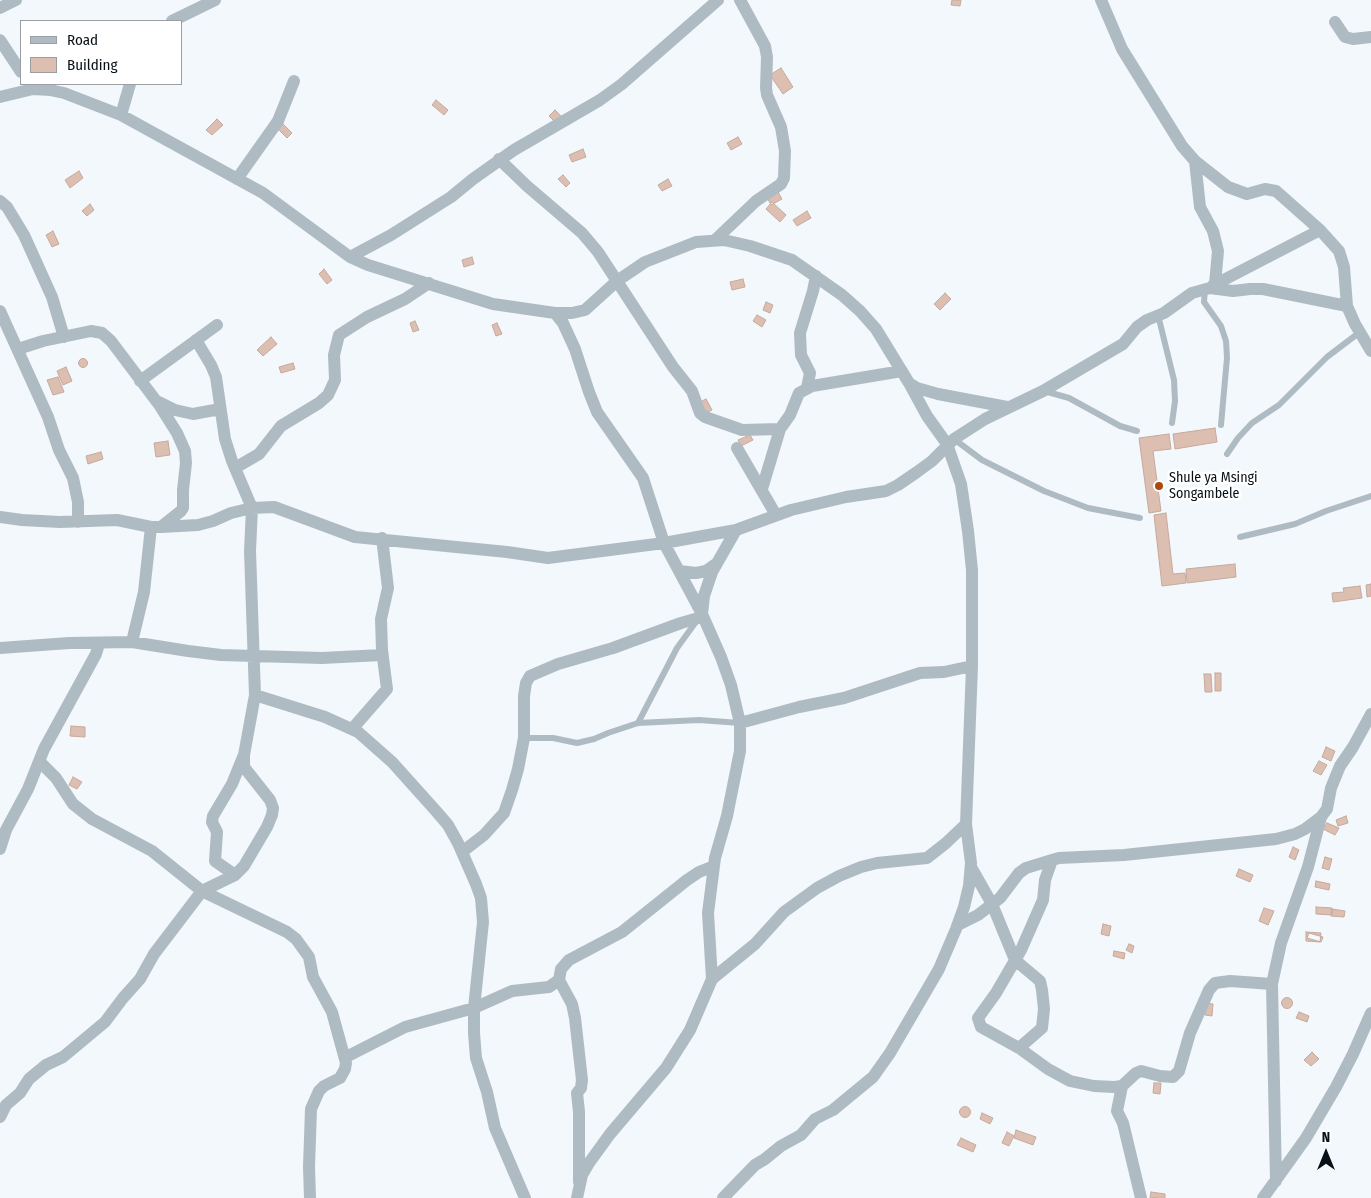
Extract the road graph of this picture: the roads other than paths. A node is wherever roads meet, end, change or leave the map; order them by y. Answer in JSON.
{"nodes":[{"id":1,"x":16,"y":0,"type":"edge"},
{"id":2,"x":215,"y":0,"type":"edge"},
{"id":3,"x":718,"y":0,"type":"edge"},
{"id":4,"x":740,"y":0,"type":"edge"},
{"id":5,"x":1101,"y":0,"type":"edge"},
{"id":6,"x":0,"y":8,"type":"edge"},
{"id":7,"x":174,"y":20,"type":"edge"},
{"id":8,"x":1335,"y":22,"type":"dead end"},
{"id":9,"x":1371,"y":37,"type":"edge"},
{"id":10,"x":0,"y":40,"type":"edge"},
{"id":11,"x":20,"y":70,"type":"edge"},
{"id":12,"x":294,"y":81,"type":"dead end"},
{"id":13,"x":130,"y":85,"type":"edge"},
{"id":14,"x":31,"y":86,"type":"edge"},
{"id":15,"x":0,"y":97,"type":"edge"},
{"id":16,"x":122,"y":116,"type":"junction"},
{"id":17,"x":499,"y":159,"type":"junction"},
{"id":18,"x":1195,"y":161,"type":"junction"},
{"id":19,"x":237,"y":179,"type":"junction"},
{"id":20,"x":0,"y":201,"type":"edge"},
{"id":21,"x":1320,"y":230,"type":"junction"},
{"id":22,"x":714,"y":241,"type":"junction"},
{"id":23,"x":350,"y":257,"type":"junction"},
{"id":24,"x":816,"y":276,"type":"junction"},
{"id":25,"x":617,"y":281,"type":"junction"},
{"id":26,"x":429,"y":283,"type":"junction"},
{"id":27,"x":1210,"y":287,"type":"junction"},
{"id":28,"x":1347,"y":306,"type":"junction"},
{"id":29,"x":0,"y":311,"type":"edge"},
{"id":30,"x":555,"y":313,"type":"junction"},
{"id":31,"x":1158,"y":315,"type":"junction"},
{"id":32,"x":217,"y":325,"type":"dead end"},
{"id":33,"x":1360,"y":332,"type":"junction"},
{"id":34,"x":64,"y":337,"type":"junction"},
{"id":35,"x":196,"y":340,"type":"junction"},
{"id":36,"x":18,"y":349,"type":"junction"},
{"id":37,"x":1371,"y":351,"type":"edge"},
{"id":38,"x":902,"y":371,"type":"junction"},
{"id":39,"x":140,"y":381,"type":"junction"},
{"id":40,"x":910,"y":383,"type":"junction"},
{"id":41,"x":807,"y":388,"type":"junction"},
{"id":42,"x":1043,"y":391,"type":"junction"},
{"id":43,"x":157,"y":401,"type":"junction"},
{"id":44,"x":1008,"y":407,"type":"junction"},
{"id":45,"x":220,"y":410,"type":"junction"},
{"id":46,"x":1172,"y":423,"type":"dead end"},
{"id":47,"x":1221,"y":425,"type":"dead end"},
{"id":48,"x":780,"y":429,"type":"junction"},
{"id":49,"x":1137,"y":432,"type":"dead end"},
{"id":50,"x":951,"y":442,"type":"junction"},
{"id":51,"x":737,"y":448,"type":"dead end"},
{"id":52,"x":1227,"y":454,"type":"dead end"},
{"id":53,"x":235,"y":468,"type":"junction"},
{"id":54,"x":762,"y":490,"type":"junction"},
{"id":55,"x":1371,"y":496,"type":"edge"},
{"id":56,"x":252,"y":508,"type":"junction"},
{"id":57,"x":776,"y":515,"type":"junction"},
{"id":58,"x":0,"y":517,"type":"edge"},
{"id":59,"x":1140,"y":518,"type":"dead end"},
{"id":60,"x":78,"y":522,"type":"junction"},
{"id":61,"x":156,"y":527,"type":"junction"},
{"id":62,"x":736,"y":530,"type":"junction"},
{"id":63,"x":1240,"y":537,"type":"dead end"},
{"id":64,"x":382,"y":538,"type":"junction"},
{"id":65,"x":664,"y":543,"type":"junction"},
{"id":66,"x":716,"y":564,"type":"junction"},
{"id":67,"x":679,"y":571,"type":"junction"},
{"id":68,"x":701,"y":616,"type":"junction"},
{"id":69,"x":132,"y":642,"type":"junction"},
{"id":70,"x":99,"y":644,"type":"junction"},
{"id":71,"x":0,"y":648,"type":"edge"},
{"id":72,"x":252,"y":655,"type":"junction"},
{"id":73,"x":382,"y":655,"type":"junction"},
{"id":74,"x":972,"y":666,"type":"junction"},
{"id":75,"x":255,"y":695,"type":"junction"},
{"id":76,"x":1371,"y":714,"type":"edge"},
{"id":77,"x":638,"y":723,"type":"junction"},
{"id":78,"x":740,"y":723,"type":"junction"},
{"id":79,"x":353,"y":728,"type":"junction"},
{"id":80,"x":524,"y":738,"type":"junction"},
{"id":81,"x":244,"y":755,"type":"junction"},
{"id":82,"x":40,"y":762,"type":"junction"},
{"id":83,"x":1321,"y":817,"type":"junction"},
{"id":84,"x":966,"y":824,"type":"junction"},
{"id":85,"x":3,"y":829,"type":"edge"},
{"id":86,"x":1295,"y":834,"type":"junction"},
{"id":87,"x":1314,"y":844,"type":"junction"},
{"id":88,"x":0,"y":849,"type":"edge"},
{"id":89,"x":462,"y":852,"type":"junction"},
{"id":90,"x":1052,"y":860,"type":"junction"},
{"id":91,"x":714,"y":866,"type":"junction"},
{"id":92,"x":971,"y":867,"type":"junction"},
{"id":93,"x":235,"y":875,"type":"junction"},
{"id":94,"x":202,"y":891,"type":"junction"},
{"id":95,"x":992,"y":904,"type":"junction"},
{"id":96,"x":958,"y":926,"type":"junction"},
{"id":97,"x":1015,"y":960,"type":"junction"},
{"id":98,"x":712,"y":979,"type":"junction"},
{"id":99,"x":559,"y":980,"type":"junction"},
{"id":100,"x":1272,"y":984,"type":"junction"},
{"id":101,"x":474,"y":1008,"type":"junction"},
{"id":102,"x":1371,"y":1013,"type":"edge"},
{"id":103,"x":1019,"y":1048,"type":"junction"},
{"id":104,"x":346,"y":1057,"type":"junction"},
{"id":105,"x":1122,"y":1086,"type":"junction"},
{"id":106,"x":0,"y":1117,"type":"edge"},
{"id":107,"x":1276,"y":1181,"type":"junction"},
{"id":108,"x":578,"y":1192,"type":"edge"},
{"id":109,"x":310,"y":1198,"type":"edge"},
{"id":110,"x":525,"y":1198,"type":"edge"},
{"id":111,"x":723,"y":1198,"type":"edge"},
{"id":112,"x":1141,"y":1198,"type":"edge"},
{"id":113,"x":1263,"y":1198,"type":"edge"}],
"edges":[{"from":1,"to":6,"type":"street"},
{"from":2,"to":7,"type":"street"},
{"from":3,"to":17,"type":"street"},
{"from":4,"to":22,"type":"street"},
{"from":5,"to":18,"type":"street"},
{"from":8,"to":9,"type":"street"},
{"from":10,"to":11,"type":"street"},
{"from":12,"to":19,"type":"street"},
{"from":13,"to":16,"type":"street"},
{"from":14,"to":15,"type":"street"},
{"from":14,"to":16,"type":"street"},
{"from":16,"to":19,"type":"street"},
{"from":17,"to":23,"type":"street"},
{"from":17,"to":25,"type":"street"},
{"from":18,"to":21,"type":"street"},
{"from":18,"to":27,"type":"street"},
{"from":19,"to":23,"type":"street"},
{"from":20,"to":34,"type":"street"},
{"from":21,"to":27,"type":"street"},
{"from":21,"to":28,"type":"street"},
{"from":22,"to":24,"type":"street"},
{"from":22,"to":25,"type":"street"},
{"from":23,"to":26,"type":"street"},
{"from":24,"to":38,"type":"street"},
{"from":24,"to":41,"type":"street"},
{"from":25,"to":30,"type":"street"},
{"from":25,"to":48,"type":"street"},
{"from":26,"to":30,"type":"street"},
{"from":26,"to":53,"type":"street"},
{"from":27,"to":28,"type":"street"},
{"from":27,"to":31,"type":"street"},
{"from":27,"to":47,"type":"lane"},
{"from":28,"to":33,"type":"street"},
{"from":29,"to":36,"type":"street"},
{"from":30,"to":65,"type":"street"},
{"from":31,"to":42,"type":"street"},
{"from":31,"to":46,"type":"lane"},
{"from":32,"to":35,"type":"street"},
{"from":33,"to":37,"type":"street"},
{"from":33,"to":52,"type":"lane"},
{"from":34,"to":36,"type":"street"},
{"from":34,"to":39,"type":"street"},
{"from":35,"to":39,"type":"street"},
{"from":35,"to":45,"type":"street"},
{"from":36,"to":60,"type":"street"},
{"from":38,"to":40,"type":"street"},
{"from":38,"to":41,"type":"street"},
{"from":39,"to":43,"type":"street"},
{"from":40,"to":44,"type":"street"},
{"from":40,"to":50,"type":"street"},
{"from":41,"to":48,"type":"street"},
{"from":42,"to":44,"type":"street"},
{"from":42,"to":49,"type":"lane"},
{"from":43,"to":45,"type":"street"},
{"from":43,"to":61,"type":"street"},
{"from":44,"to":50,"type":"street"},
{"from":45,"to":53,"type":"street"},
{"from":48,"to":54,"type":"street"},
{"from":50,"to":57,"type":"street"},
{"from":50,"to":59,"type":"lane"},
{"from":50,"to":74,"type":"street"},
{"from":51,"to":54,"type":"street"},
{"from":53,"to":56,"type":"street"},
{"from":54,"to":57,"type":"street"},
{"from":55,"to":63,"type":"lane"},
{"from":56,"to":61,"type":"street"},
{"from":56,"to":64,"type":"street"},
{"from":56,"to":72,"type":"street"},
{"from":57,"to":62,"type":"street"},
{"from":58,"to":60,"type":"street"},
{"from":60,"to":61,"type":"street"},
{"from":61,"to":69,"type":"street"},
{"from":62,"to":65,"type":"street"},
{"from":62,"to":66,"type":"street"},
{"from":64,"to":65,"type":"street"},
{"from":64,"to":73,"type":"street"},
{"from":65,"to":67,"type":"street"},
{"from":66,"to":67,"type":"street"},
{"from":66,"to":68,"type":"street"},
{"from":67,"to":68,"type":"street"},
{"from":68,"to":77,"type":"lane"},
{"from":68,"to":78,"type":"street"},
{"from":68,"to":80,"type":"street"},
{"from":69,"to":70,"type":"street"},
{"from":69,"to":72,"type":"street"},
{"from":70,"to":71,"type":"street"},
{"from":70,"to":82,"type":"street"},
{"from":72,"to":73,"type":"street"},
{"from":72,"to":75,"type":"street"},
{"from":73,"to":79,"type":"street"},
{"from":74,"to":78,"type":"street"},
{"from":74,"to":84,"type":"street"},
{"from":75,"to":79,"type":"street"},
{"from":75,"to":81,"type":"street"},
{"from":76,"to":83,"type":"street"},
{"from":77,"to":78,"type":"lane"},
{"from":77,"to":80,"type":"lane"},
{"from":78,"to":91,"type":"street"},
{"from":79,"to":89,"type":"street"},
{"from":80,"to":89,"type":"street"},
{"from":81,"to":93,"type":"street"},
{"from":81,"to":93,"type":"street"},
{"from":82,"to":85,"type":"street"},
{"from":82,"to":94,"type":"street"},
{"from":83,"to":86,"type":"street"},
{"from":83,"to":87,"type":"street"},
{"from":84,"to":92,"type":"street"},
{"from":84,"to":98,"type":"street"},
{"from":85,"to":88,"type":"street"},
{"from":86,"to":87,"type":"street"},
{"from":86,"to":90,"type":"street"},
{"from":87,"to":100,"type":"street"},
{"from":89,"to":101,"type":"street"},
{"from":90,"to":95,"type":"street"},
{"from":90,"to":97,"type":"street"},
{"from":91,"to":98,"type":"street"},
{"from":91,"to":99,"type":"street"},
{"from":92,"to":95,"type":"street"},
{"from":92,"to":96,"type":"street"},
{"from":93,"to":94,"type":"street"},
{"from":94,"to":104,"type":"street"},
{"from":94,"to":106,"type":"street"},
{"from":95,"to":96,"type":"street"},
{"from":95,"to":97,"type":"street"},
{"from":96,"to":111,"type":"street"},
{"from":97,"to":103,"type":"street"},
{"from":97,"to":103,"type":"street"},
{"from":98,"to":108,"type":"street"},
{"from":99,"to":101,"type":"street"},
{"from":99,"to":108,"type":"street"},
{"from":100,"to":105,"type":"street"},
{"from":100,"to":107,"type":"street"},
{"from":101,"to":104,"type":"street"},
{"from":101,"to":110,"type":"street"},
{"from":102,"to":107,"type":"street"},
{"from":103,"to":105,"type":"street"},
{"from":104,"to":109,"type":"street"},
{"from":105,"to":112,"type":"street"},
{"from":107,"to":113,"type":"street"}]}
